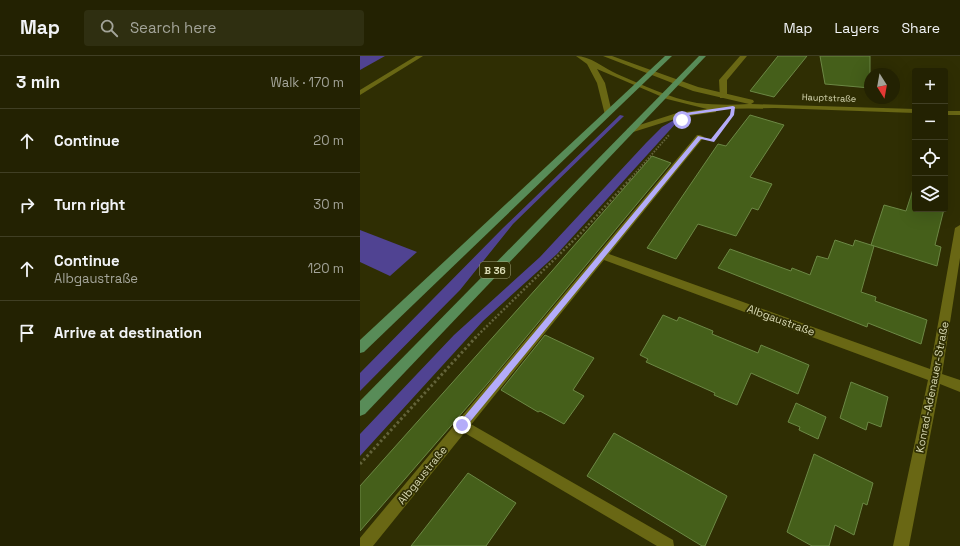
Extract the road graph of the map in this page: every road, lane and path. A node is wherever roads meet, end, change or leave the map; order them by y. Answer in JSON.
{"nodes":[{"id":1,"x":420,"y":56,"type":"edge"},
{"id":2,"x":579,"y":56,"type":"edge"},
{"id":3,"x":606,"y":56,"type":"edge"},
{"id":4,"x":669,"y":56,"type":"edge"},
{"id":5,"x":704,"y":56,"type":"edge"},
{"id":6,"x":744,"y":56,"type":"edge"},
{"id":7,"x":589,"y":63,"type":"junction"},
{"id":8,"x":650,"y":73,"type":"junction"},
{"id":9,"x":677,"y":83,"type":"junction"},
{"id":10,"x":638,"y":85,"type":"junction"},
{"id":11,"x":360,"y":93,"type":"edge"},
{"id":12,"x":665,"y":96,"type":"junction"},
{"id":13,"x":723,"y":96,"type":"junction"},
{"id":14,"x":766,"y":105,"type":"junction"},
{"id":15,"x":733,"y":107,"type":"junction"},
{"id":16,"x":912,"y":111,"type":"edge"},
{"id":17,"x":608,"y":112,"type":"junction"},
{"id":18,"x":948,"y":113,"type":"edge"},
{"id":19,"x":960,"y":113,"type":"edge"},
{"id":20,"x":680,"y":115,"type":"junction"},
{"id":21,"x":630,"y":131,"type":"junction"},
{"id":22,"x":700,"y":137,"type":"joint"},
{"id":23,"x":960,"y":228,"type":"edge"},
{"id":24,"x":581,"y":233,"type":"junction"},
{"id":25,"x":585,"y":234,"type":"dead end"},
{"id":26,"x":602,"y":255,"type":"junction"},
{"id":27,"x":360,"y":348,"type":"edge"},
{"id":28,"x":935,"y":376,"type":"junction"},
{"id":29,"x":960,"y":386,"type":"edge"},
{"id":30,"x":360,"y":410,"type":"edge"},
{"id":31,"x":462,"y":425,"type":"junction"},
{"id":32,"x":360,"y":464,"type":"edge"},
{"id":33,"x":668,"y":545,"type":"edge"},
{"id":34,"x":363,"y":546,"type":"edge"},
{"id":35,"x":901,"y":546,"type":"edge"}],
"edges":[{"from":1,"to":11,"type":"lane"},
{"from":2,"to":7,"type":"street"},
{"from":3,"to":8,"type":"street","name":"Hauptstraße"},
{"from":4,"to":8,"type":"main road"},
{"from":5,"to":9,"type":"main road","number":"B 36"},
{"from":6,"to":13,"type":"street"},
{"from":7,"to":10,"type":"street","name":"Hauptstraße"},
{"from":7,"to":17,"type":"street"},
{"from":8,"to":9,"type":"street","name":"Hauptstraße"},
{"from":8,"to":10,"type":"main road"},
{"from":9,"to":12,"type":"main road","number":"B 36"},
{"from":9,"to":13,"type":"street","name":"Hauptstraße"},
{"from":10,"to":12,"type":"street","name":"Hauptstraße"},
{"from":10,"to":17,"type":"main road"},
{"from":12,"to":15,"type":"street","name":"Hauptstraße"},
{"from":12,"to":21,"type":"main road","number":"B 36"},
{"from":13,"to":14,"type":"street","name":"Hauptstraße"},
{"from":14,"to":15,"type":"street","name":"Hauptstraße"},
{"from":14,"to":16,"type":"street","name":"Hauptstraße"},
{"from":15,"to":20,"type":"street"},
{"from":15,"to":22,"type":"path"},
{"from":17,"to":27,"type":"main road"},
{"from":18,"to":19,"type":"street"},
{"from":20,"to":21,"type":"street"},
{"from":20,"to":24,"type":"path"},
{"from":21,"to":30,"type":"main road","number":"B 36"},
{"from":22,"to":26,"type":"street","name":"Albgaustraße"},
{"from":23,"to":28,"type":"street","name":"Konrad-Adenauer-Straße"},
{"from":24,"to":25,"type":"path"},
{"from":24,"to":32,"type":"path"},
{"from":26,"to":28,"type":"street","name":"Albgaustraße"},
{"from":26,"to":31,"type":"street","name":"Albgaustraße"},
{"from":28,"to":29,"type":"street","name":"Albgaustraße"},
{"from":28,"to":35,"type":"street","name":"Konrad-Adenauer-Straße"},
{"from":31,"to":33,"type":"lane"},
{"from":31,"to":34,"type":"street","name":"Albgaustraße"}]}
